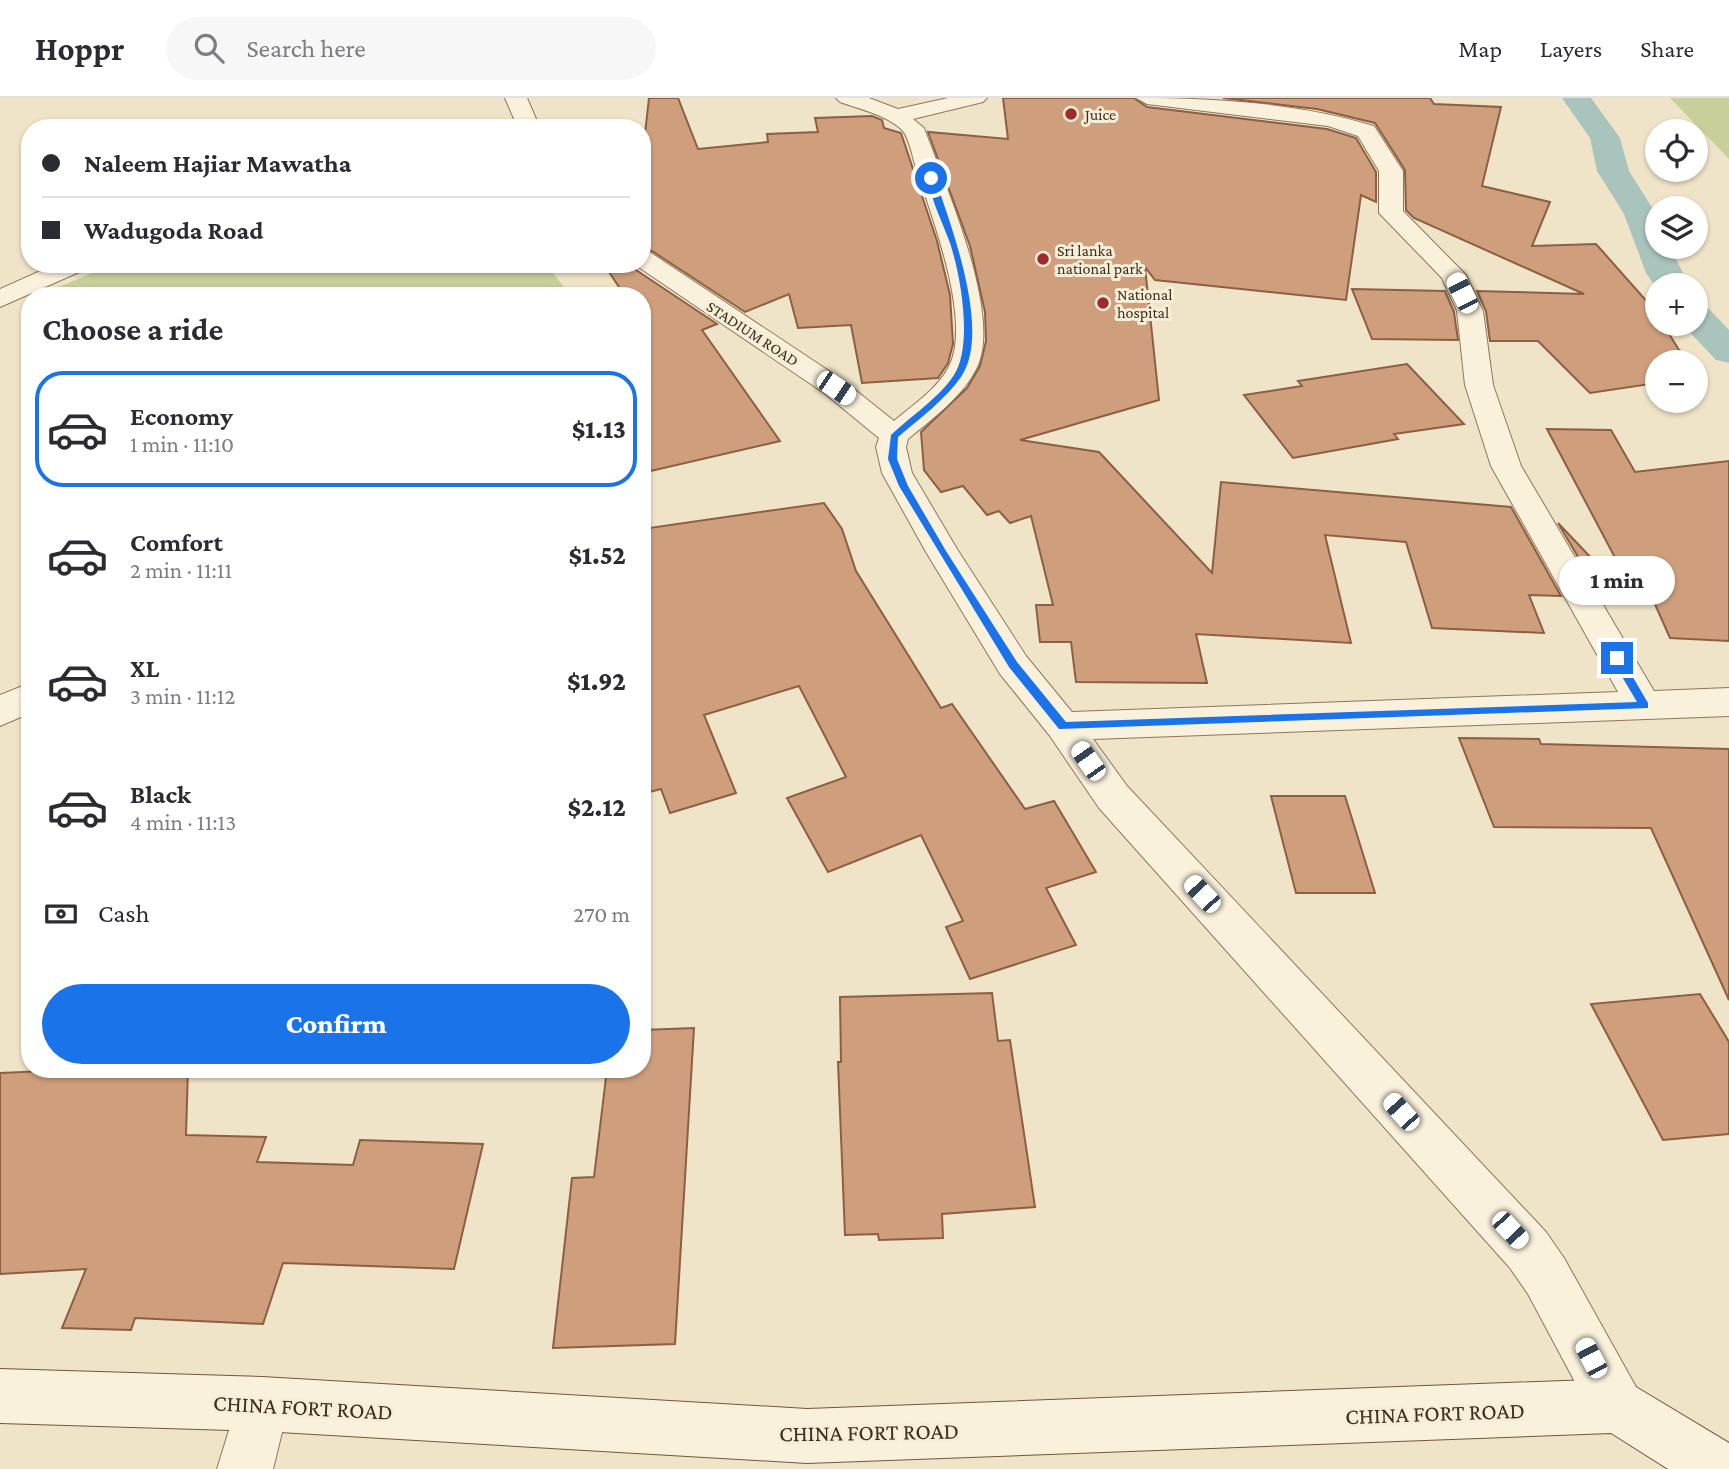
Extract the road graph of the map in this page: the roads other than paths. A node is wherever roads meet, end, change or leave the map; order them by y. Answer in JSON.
{"nodes":[{"id":1,"x":516,"y":98,"type":"edge"},
{"id":2,"x":847,"y":98,"type":"edge"},
{"id":3,"x":976,"y":98,"type":"edge"},
{"id":4,"x":1147,"y":98,"type":"edge"},
{"id":5,"x":897,"y":116,"type":"junction"},
{"id":6,"x":525,"y":119,"type":"edge"},
{"id":7,"x":651,"y":265,"type":"edge"},
{"id":8,"x":57,"y":273,"type":"edge"},
{"id":9,"x":26,"y":287,"type":"edge"},
{"id":10,"x":21,"y":289,"type":"edge"},
{"id":11,"x":0,"y":299,"type":"edge"},
{"id":12,"x":894,"y":436,"type":"junction"},
{"id":13,"x":21,"y":701,"type":"edge"},
{"id":14,"x":1729,"y":702,"type":"edge"},
{"id":15,"x":1644,"y":706,"type":"junction"},
{"id":16,"x":0,"y":712,"type":"edge"},
{"id":17,"x":1063,"y":726,"type":"junction"},
{"id":18,"x":0,"y":1396,"type":"edge"},
{"id":19,"x":262,"y":1404,"type":"junction"},
{"id":20,"x":1617,"y":1406,"type":"junction"},
{"id":21,"x":245,"y":1469,"type":"edge"},
{"id":22,"x":1720,"y":1469,"type":"edge"}],
"edges":[{"from":1,"to":6,"type":"street"},
{"from":2,"to":5,"type":"street"},
{"from":3,"to":5,"type":"street"},
{"from":4,"to":15,"type":"street"},
{"from":5,"to":12,"type":"street"},
{"from":7,"to":12,"type":"street","name":"STADIUM ROAD"},
{"from":8,"to":9,"type":"street"},
{"from":10,"to":11,"type":"street"},
{"from":12,"to":17,"type":"street"},
{"from":13,"to":16,"type":"street"},
{"from":14,"to":15,"type":"street"},
{"from":15,"to":17,"type":"street"},
{"from":17,"to":20,"type":"street"},
{"from":18,"to":19,"type":"street","name":"CHINA FORT ROAD"},
{"from":19,"to":20,"type":"street","name":"CHINA FORT ROAD"},
{"from":19,"to":21,"type":"street"},
{"from":20,"to":22,"type":"street"}]}
